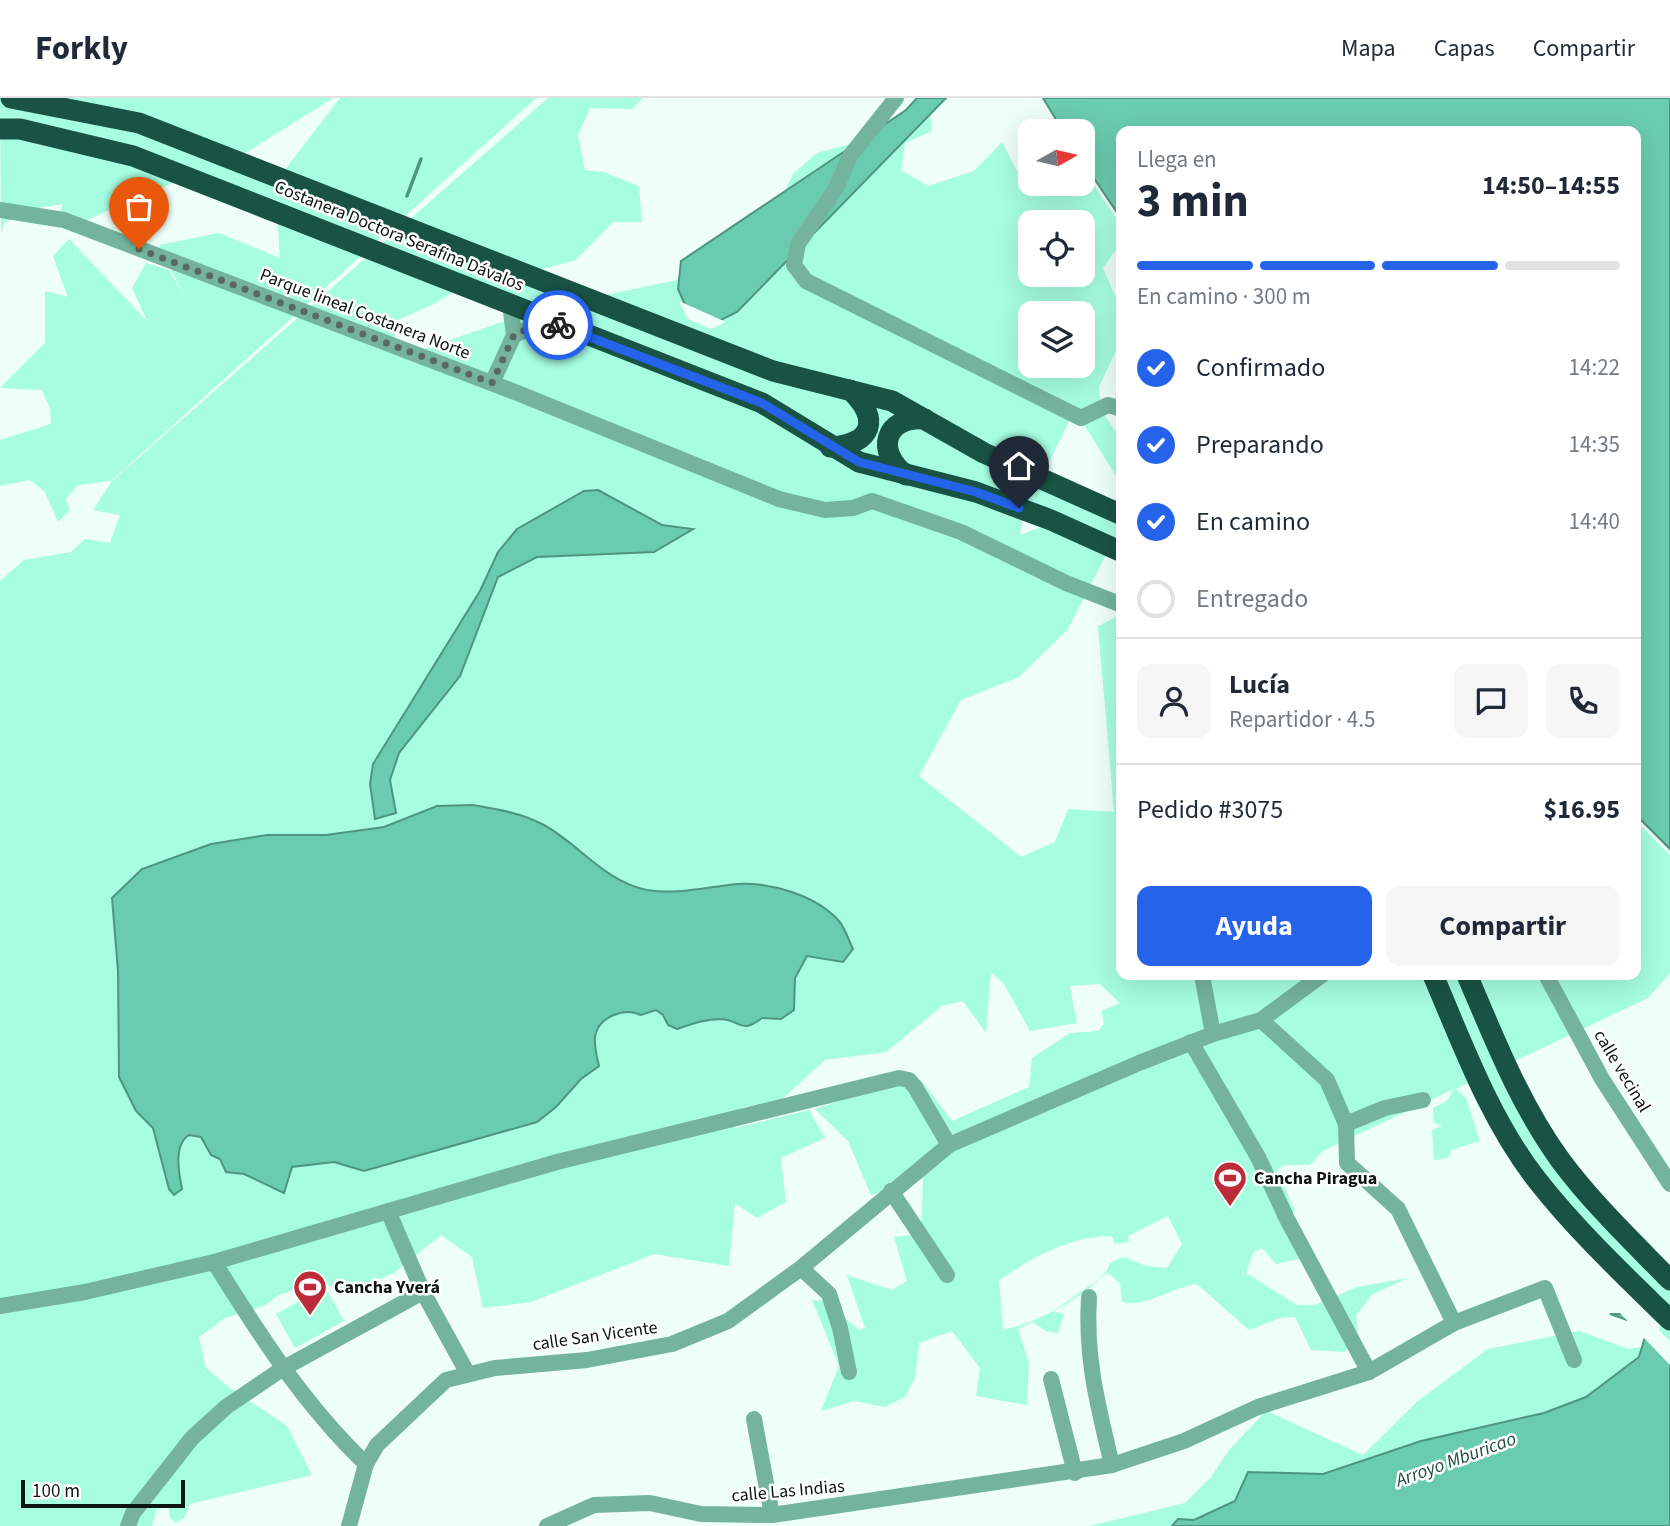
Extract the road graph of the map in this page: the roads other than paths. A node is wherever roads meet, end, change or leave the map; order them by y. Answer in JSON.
{"nodes":[{"id":1,"x":11,"y":98,"type":"edge"},
{"id":2,"x":896,"y":98,"type":"edge"},
{"id":3,"x":0,"y":129,"type":"edge"},
{"id":4,"x":0,"y":210,"type":"edge"},
{"id":5,"x":510,"y":304,"type":"junction"},
{"id":6,"x":546,"y":321,"type":"junction"},
{"id":7,"x":514,"y":335,"type":"junction"},
{"id":8,"x":492,"y":383,"type":"junction"},
{"id":9,"x":850,"y":390,"type":"junction"},
{"id":10,"x":1116,"y":407,"type":"edge"},
{"id":11,"x":925,"y":419,"type":"junction"},
{"id":12,"x":830,"y":447,"type":"junction"},
{"id":13,"x":906,"y":475,"type":"junction"},
{"id":14,"x":1116,"y":512,"type":"edge"},
{"id":15,"x":1116,"y":549,"type":"edge"},
{"id":16,"x":1116,"y":603,"type":"edge"},
{"id":17,"x":1203,"y":980,"type":"edge"},
{"id":18,"x":1315,"y":980,"type":"edge"},
{"id":19,"x":1435,"y":980,"type":"edge"},
{"id":20,"x":1469,"y":980,"type":"edge"},
{"id":21,"x":1549,"y":980,"type":"edge"},
{"id":22,"x":1261,"y":1020,"type":"junction"},
{"id":23,"x":1213,"y":1034,"type":"junction"},
{"id":24,"x":1191,"y":1042,"type":"junction"},
{"id":25,"x":1423,"y":1100,"type":"dead end"},
{"id":26,"x":1346,"y":1124,"type":"junction"},
{"id":27,"x":949,"y":1145,"type":"junction"},
{"id":28,"x":1670,"y":1184,"type":"edge"},
{"id":29,"x":891,"y":1191,"type":"junction"},
{"id":30,"x":388,"y":1211,"type":"junction"},
{"id":31,"x":214,"y":1262,"type":"junction"},
{"id":32,"x":802,"y":1268,"type":"junction"},
{"id":33,"x":947,"y":1275,"type":"dead end"},
{"id":34,"x":1670,"y":1280,"type":"edge"},
{"id":35,"x":423,"y":1292,"type":"junction"},
{"id":36,"x":1089,"y":1297,"type":"dead end"},
{"id":37,"x":0,"y":1306,"type":"edge"},
{"id":38,"x":1670,"y":1320,"type":"edge"},
{"id":39,"x":1454,"y":1323,"type":"junction"},
{"id":40,"x":1573,"y":1360,"type":"dead end"},
{"id":41,"x":282,"y":1369,"type":"junction"},
{"id":42,"x":849,"y":1372,"type":"dead end"},
{"id":43,"x":1369,"y":1372,"type":"junction"},
{"id":44,"x":468,"y":1374,"type":"junction"},
{"id":45,"x":1051,"y":1379,"type":"dead end"},
{"id":46,"x":754,"y":1419,"type":"dead end"},
{"id":47,"x":366,"y":1464,"type":"junction"},
{"id":48,"x":1112,"y":1465,"type":"junction"},
{"id":49,"x":1074,"y":1473,"type":"junction"},
{"id":50,"x":772,"y":1515,"type":"junction"},
{"id":51,"x":790,"y":1519,"type":"edge"},
{"id":52,"x":128,"y":1526,"type":"edge"},
{"id":53,"x":349,"y":1526,"type":"edge"},
{"id":54,"x":547,"y":1526,"type":"edge"}],
"edges":[{"from":1,"to":9,"type":"highway","name":"Costanera Doctora Serafina Dávalos"},
{"from":2,"to":10,"type":"street"},
{"from":3,"to":5,"type":"highway","name":"Costanera Doctora Serafina Dávalos"},
{"from":4,"to":8,"type":"street","name":"Parque lineal Costanera Norte"},
{"from":5,"to":6,"type":"highway","name":"Costanera Doctora Serafina Dávalos"},
{"from":5,"to":7,"type":"street"},
{"from":6,"to":7,"type":"street"},
{"from":6,"to":12,"type":"highway","name":"Costanera Doctora Serafina Dávalos"},
{"from":7,"to":8,"type":"street"},
{"from":8,"to":16,"type":"street","name":"Parque lineal Costanera Norte"},
{"from":9,"to":11,"type":"highway","name":"Costanera Doctora Serafina Dávalos"},
{"from":9,"to":12,"type":"highway"},
{"from":11,"to":13,"type":"highway"},
{"from":11,"to":14,"type":"highway","name":"Costanera Doctora Serafina Dávalos"},
{"from":12,"to":13,"type":"highway","name":"Costanera Doctora Serafina Dávalos"},
{"from":13,"to":15,"type":"highway","name":"Costanera Doctora Serafina Dávalos"},
{"from":17,"to":23,"type":"street"},
{"from":18,"to":22,"type":"street"},
{"from":19,"to":38,"type":"highway"},
{"from":20,"to":34,"type":"highway"},
{"from":21,"to":28,"type":"street","name":"calle vecinal"},
{"from":22,"to":23,"type":"street","name":"calle San Vicente"},
{"from":22,"to":26,"type":"street"},
{"from":23,"to":24,"type":"street","name":"calle San Vicente"},
{"from":24,"to":27,"type":"street","name":"calle San Vicente"},
{"from":24,"to":43,"type":"street"},
{"from":25,"to":26,"type":"street"},
{"from":26,"to":39,"type":"street"},
{"from":27,"to":29,"type":"street","name":"calle San Vicente"},
{"from":27,"to":30,"type":"street"},
{"from":29,"to":32,"type":"street","name":"calle San Vicente"},
{"from":29,"to":33,"type":"street"},
{"from":30,"to":31,"type":"street"},
{"from":30,"to":35,"type":"street"},
{"from":31,"to":37,"type":"street"},
{"from":31,"to":41,"type":"street"},
{"from":32,"to":42,"type":"street"},
{"from":32,"to":44,"type":"street","name":"calle San Vicente"},
{"from":35,"to":41,"type":"street"},
{"from":35,"to":44,"type":"street"},
{"from":36,"to":48,"type":"street"},
{"from":39,"to":40,"type":"street","name":"calle Las Indias"},
{"from":39,"to":43,"type":"street","name":"calle Las Indias"},
{"from":41,"to":47,"type":"street"},
{"from":41,"to":52,"type":"street"},
{"from":43,"to":48,"type":"street","name":"calle Las Indias"},
{"from":44,"to":47,"type":"street","name":"calle San Vicente"},
{"from":45,"to":49,"type":"street"},
{"from":46,"to":50,"type":"street"},
{"from":47,"to":53,"type":"street","name":"calle San Vicente"},
{"from":48,"to":49,"type":"street","name":"calle Las Indias"},
{"from":49,"to":51,"type":"street","name":"calle Las Indias"},
{"from":50,"to":51,"type":"street","name":"calle Las Indias"},
{"from":50,"to":54,"type":"street","name":"calle Las Indias"}]}
